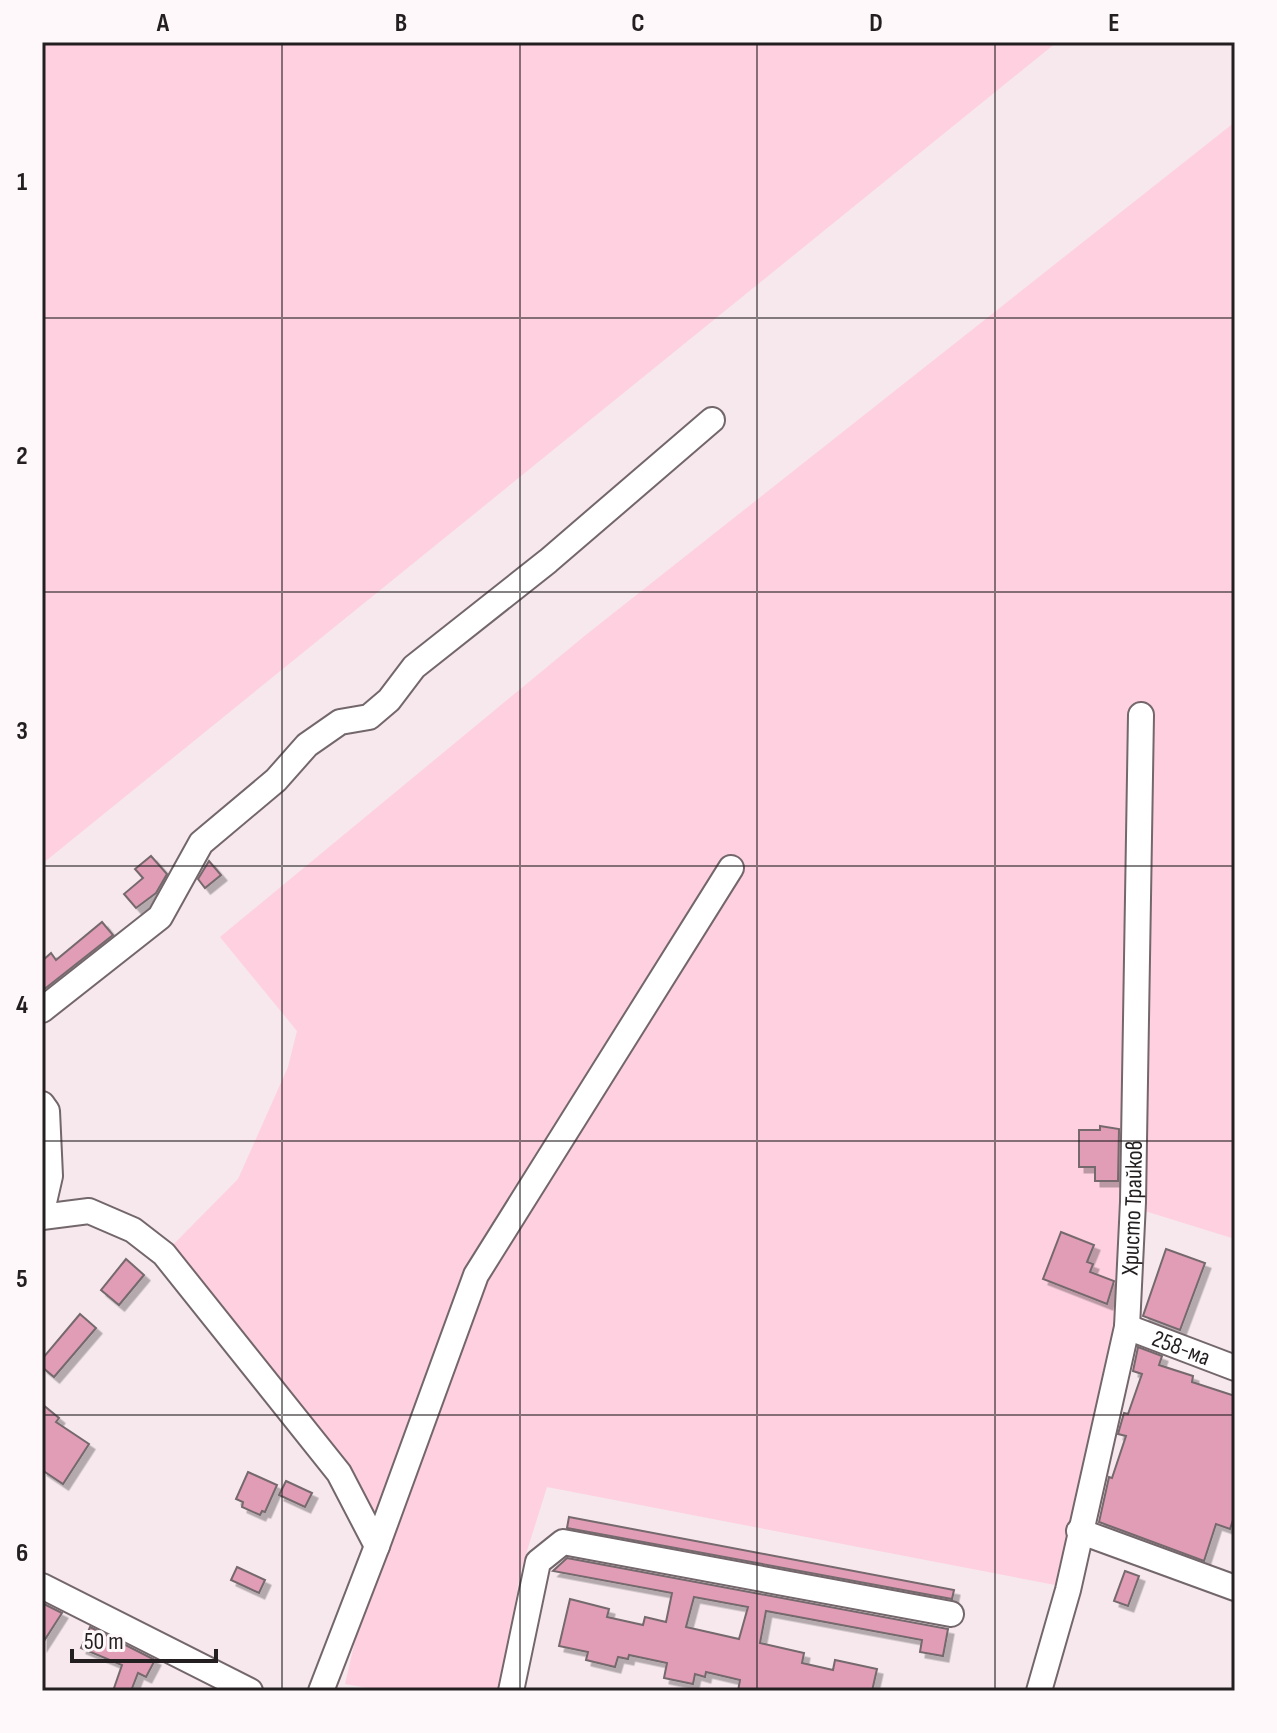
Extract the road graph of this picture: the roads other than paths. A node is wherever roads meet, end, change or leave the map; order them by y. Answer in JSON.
{"nodes":[{"id":1,"x":712,"y":420,"type":"dead end"},
{"id":2,"x":1141,"y":715,"type":"dead end"},
{"id":3,"x":731,"y":868,"type":"dead end"},
{"id":4,"x":42,"y":1010,"type":"edge"},
{"id":5,"x":42,"y":1104,"type":"edge"},
{"id":6,"x":42,"y":1211,"type":"edge"},
{"id":7,"x":42,"y":1217,"type":"edge"},
{"id":8,"x":1127,"y":1327,"type":"junction"},
{"id":9,"x":1235,"y":1368,"type":"edge"},
{"id":10,"x":1079,"y":1531,"type":"junction"},
{"id":11,"x":377,"y":1546,"type":"junction"},
{"id":12,"x":42,"y":1586,"type":"edge"},
{"id":13,"x":1235,"y":1588,"type":"edge"},
{"id":14,"x":951,"y":1614,"type":"dead end"},
{"id":15,"x":250,"y":1691,"type":"edge"},
{"id":16,"x":321,"y":1691,"type":"edge"},
{"id":17,"x":511,"y":1691,"type":"edge"},
{"id":18,"x":1039,"y":1691,"type":"edge"}],
"edges":[{"from":1,"to":4,"type":"street"},
{"from":2,"to":8,"type":"street","name":"Христо Трайков"},
{"from":3,"to":11,"type":"street"},
{"from":5,"to":6,"type":"street"},
{"from":7,"to":11,"type":"street"},
{"from":8,"to":9,"type":"street","name":"258-ма"},
{"from":8,"to":10,"type":"street","name":"Христо Трайков"},
{"from":10,"to":13,"type":"street"},
{"from":10,"to":18,"type":"street","name":"Христо Трайков"},
{"from":11,"to":16,"type":"street"},
{"from":12,"to":15,"type":"street"},
{"from":14,"to":17,"type":"street"}]}
